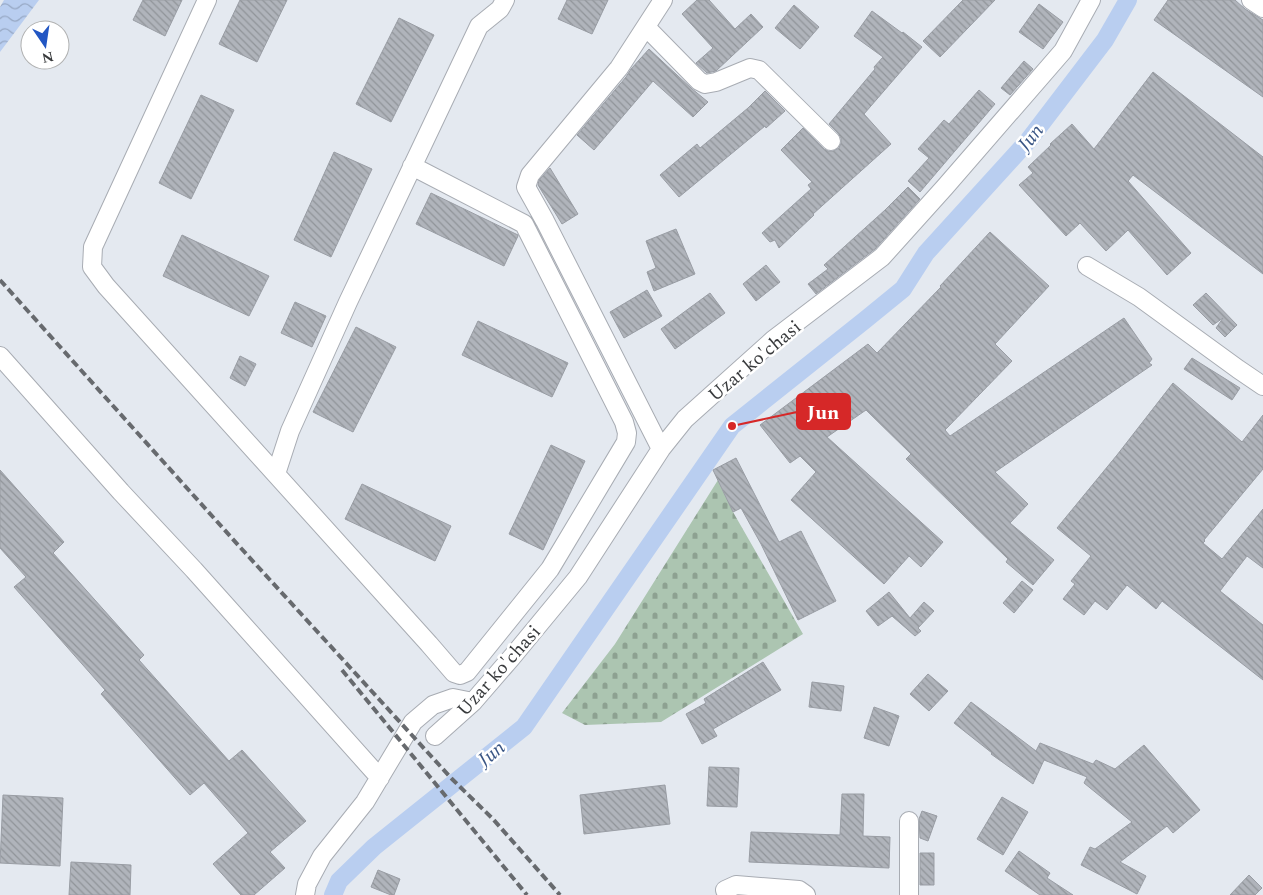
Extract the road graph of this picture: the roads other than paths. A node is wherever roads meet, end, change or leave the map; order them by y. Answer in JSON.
{"nodes":[{"id":1,"x":207,"y":0,"type":"edge"},
{"id":2,"x":505,"y":0,"type":"edge"},
{"id":3,"x":663,"y":0,"type":"edge"},
{"id":4,"x":1091,"y":0,"type":"edge"},
{"id":5,"x":1251,"y":0,"type":"edge"},
{"id":6,"x":1263,"y":8,"type":"edge"},
{"id":7,"x":646,"y":27,"type":"junction"},
{"id":8,"x":831,"y":141,"type":"dead end"},
{"id":9,"x":412,"y":166,"type":"junction"},
{"id":10,"x":1087,"y":266,"type":"dead end"},
{"id":11,"x":0,"y":356,"type":"edge"},
{"id":12,"x":1263,"y":386,"type":"edge"},
{"id":13,"x":661,"y":449,"type":"junction"},
{"id":14,"x":276,"y":474,"type":"junction"},
{"id":15,"x":460,"y":675,"type":"junction"},
{"id":16,"x":470,"y":701,"type":"junction"},
{"id":17,"x":435,"y":736,"type":"dead end"},
{"id":18,"x":380,"y":778,"type":"junction"},
{"id":19,"x":909,"y":821,"type":"dead end"},
{"id":20,"x":725,"y":890,"type":"dead end"},
{"id":21,"x":306,"y":895,"type":"edge"},
{"id":22,"x":806,"y":895,"type":"edge"},
{"id":23,"x":909,"y":895,"type":"edge"}],
"edges":[{"from":1,"to":14,"type":"street"},
{"from":2,"to":9,"type":"street"},
{"from":3,"to":7,"type":"street"},
{"from":4,"to":13,"type":"street","name":"Uzar ko'chasi"},
{"from":5,"to":6,"type":"street"},
{"from":7,"to":8,"type":"street"},
{"from":7,"to":13,"type":"street"},
{"from":9,"to":14,"type":"street"},
{"from":9,"to":15,"type":"street"},
{"from":10,"to":12,"type":"street"},
{"from":11,"to":18,"type":"street"},
{"from":13,"to":16,"type":"street","name":"Uzar ko'chasi"},
{"from":14,"to":15,"type":"street"},
{"from":15,"to":16,"type":"street"},
{"from":16,"to":17,"type":"street","name":"Uzar ko'chasi"},
{"from":16,"to":18,"type":"street"},
{"from":18,"to":21,"type":"street"},
{"from":19,"to":23,"type":"street"},
{"from":20,"to":22,"type":"street"}]}
